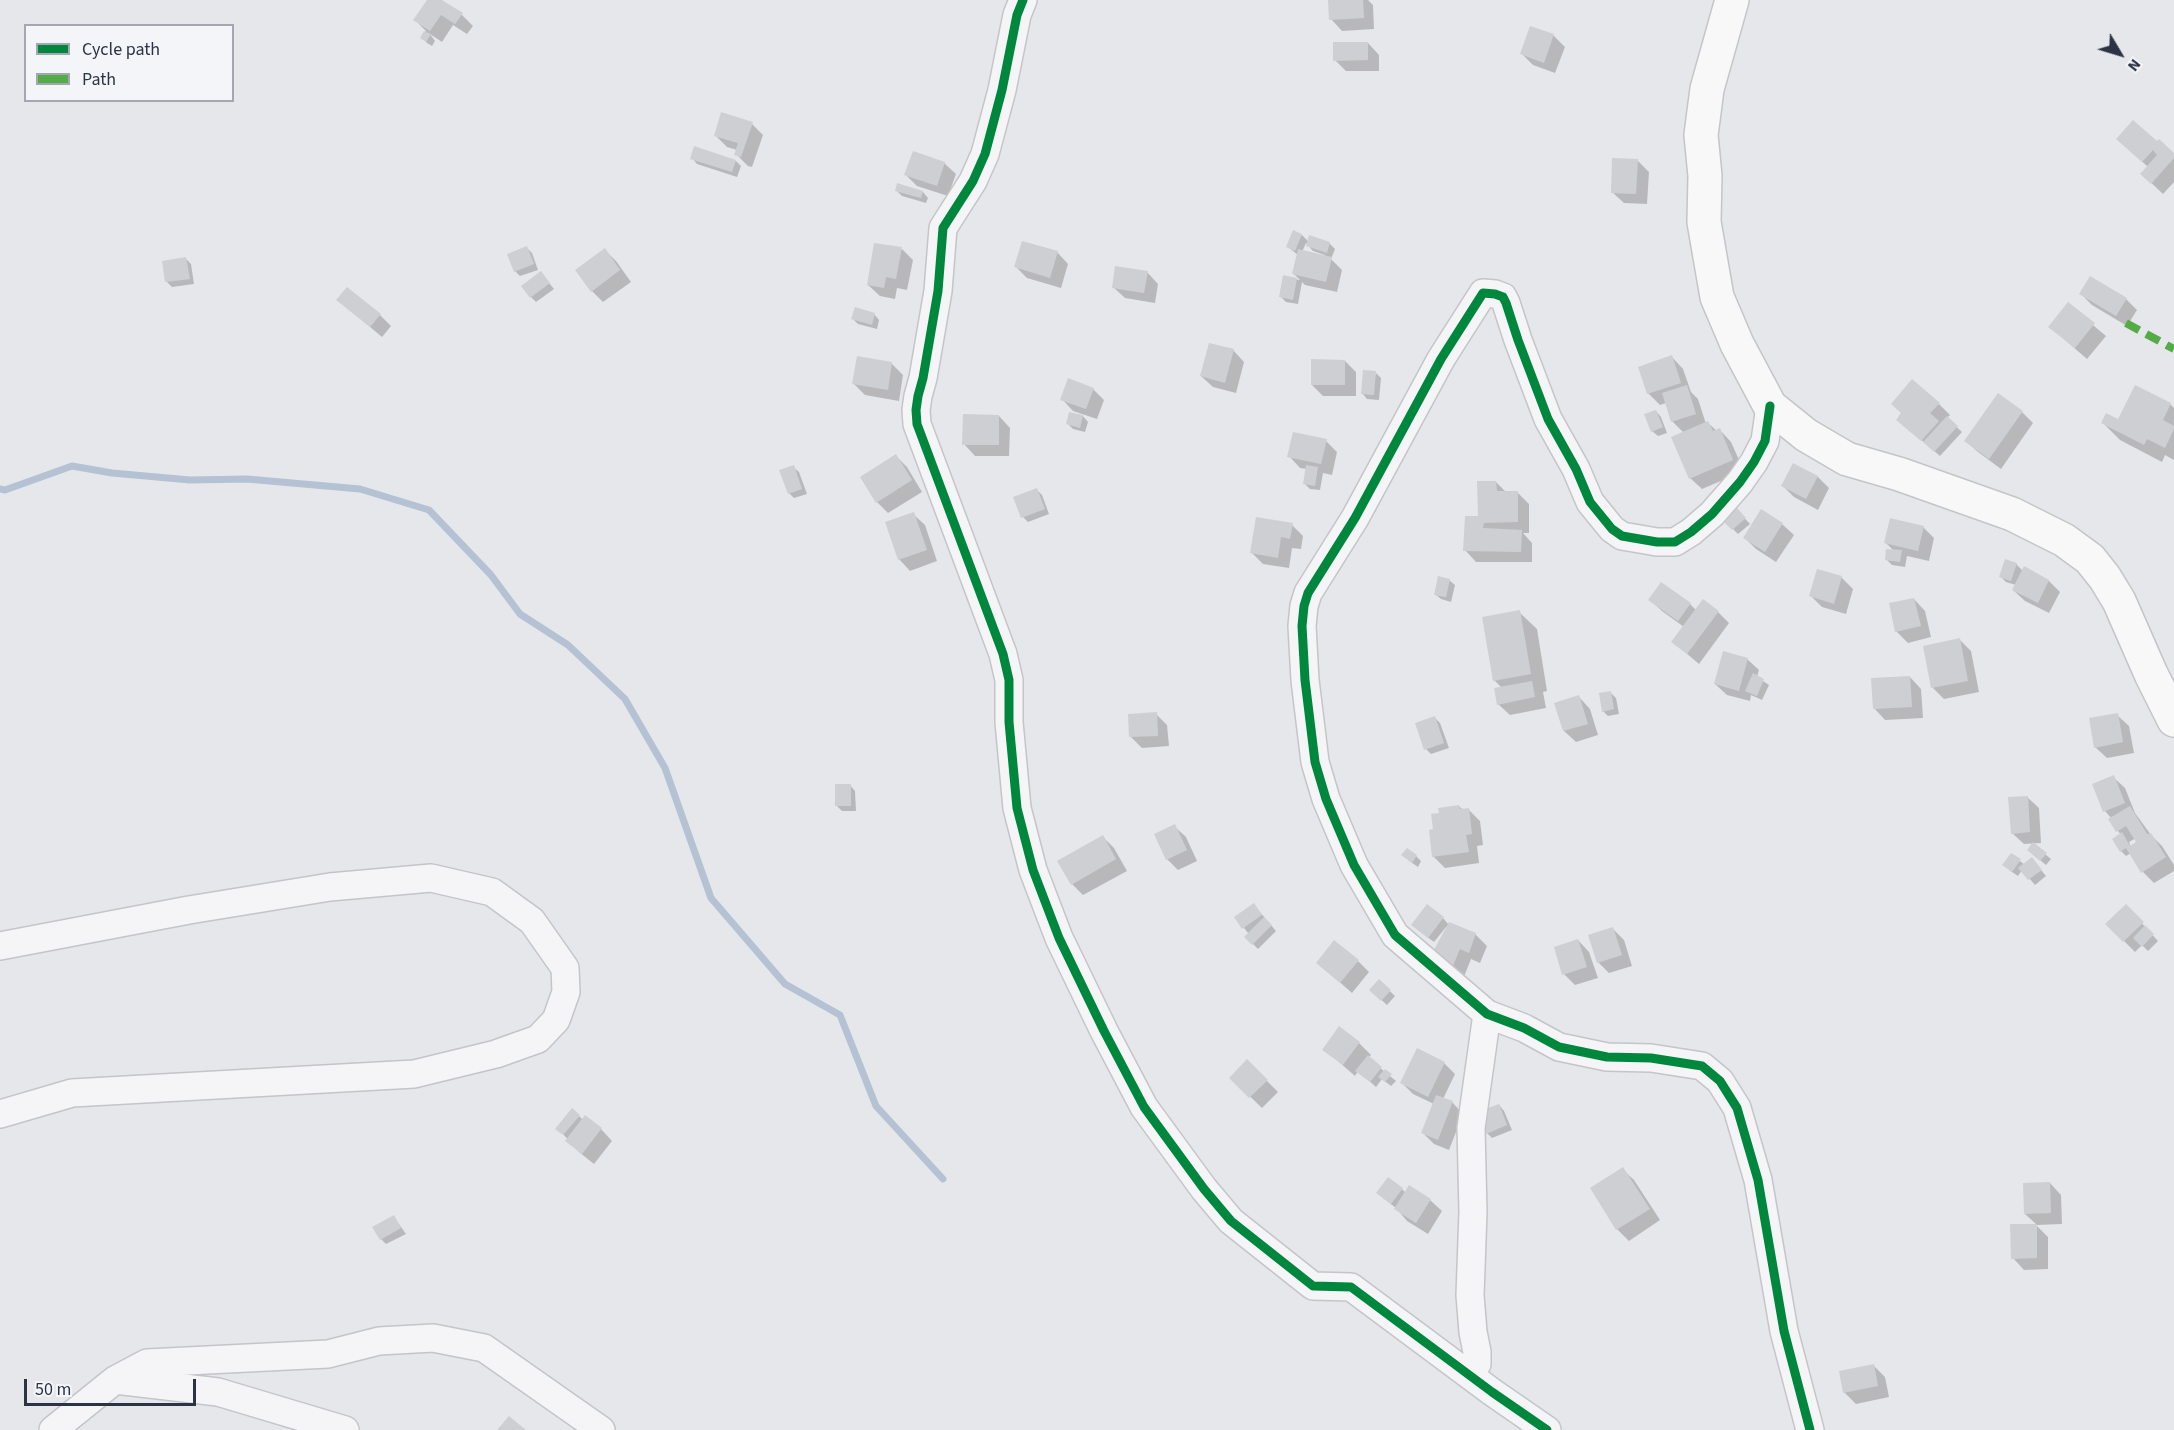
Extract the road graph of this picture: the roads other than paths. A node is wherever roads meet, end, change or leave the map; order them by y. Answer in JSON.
{"nodes":[{"id":1,"x":1023,"y":0,"type":"edge"},
{"id":2,"x":1732,"y":0,"type":"edge"},
{"id":3,"x":1770,"y":406,"type":"junction"},
{"id":4,"x":2174,"y":720,"type":"edge"},
{"id":5,"x":0,"y":946,"type":"edge"},
{"id":6,"x":1487,"y":1014,"type":"junction"},
{"id":7,"x":0,"y":1114,"type":"edge"},
{"id":8,"x":1470,"y":1375,"type":"junction"},
{"id":9,"x":115,"y":1380,"type":"junction"},
{"id":10,"x":53,"y":1430,"type":"edge"},
{"id":11,"x":345,"y":1430,"type":"edge"},
{"id":12,"x":602,"y":1430,"type":"edge"},
{"id":13,"x":1547,"y":1430,"type":"edge"},
{"id":14,"x":1810,"y":1430,"type":"edge"}],
"edges":[{"from":1,"to":8,"type":"street"},
{"from":2,"to":3,"type":"main road"},
{"from":3,"to":4,"type":"main road"},
{"from":3,"to":6,"type":"street"},
{"from":5,"to":7,"type":"street"},
{"from":6,"to":8,"type":"street"},
{"from":6,"to":14,"type":"street"},
{"from":8,"to":13,"type":"street"},
{"from":9,"to":10,"type":"street"},
{"from":9,"to":11,"type":"street"},
{"from":9,"to":12,"type":"street"}]}
